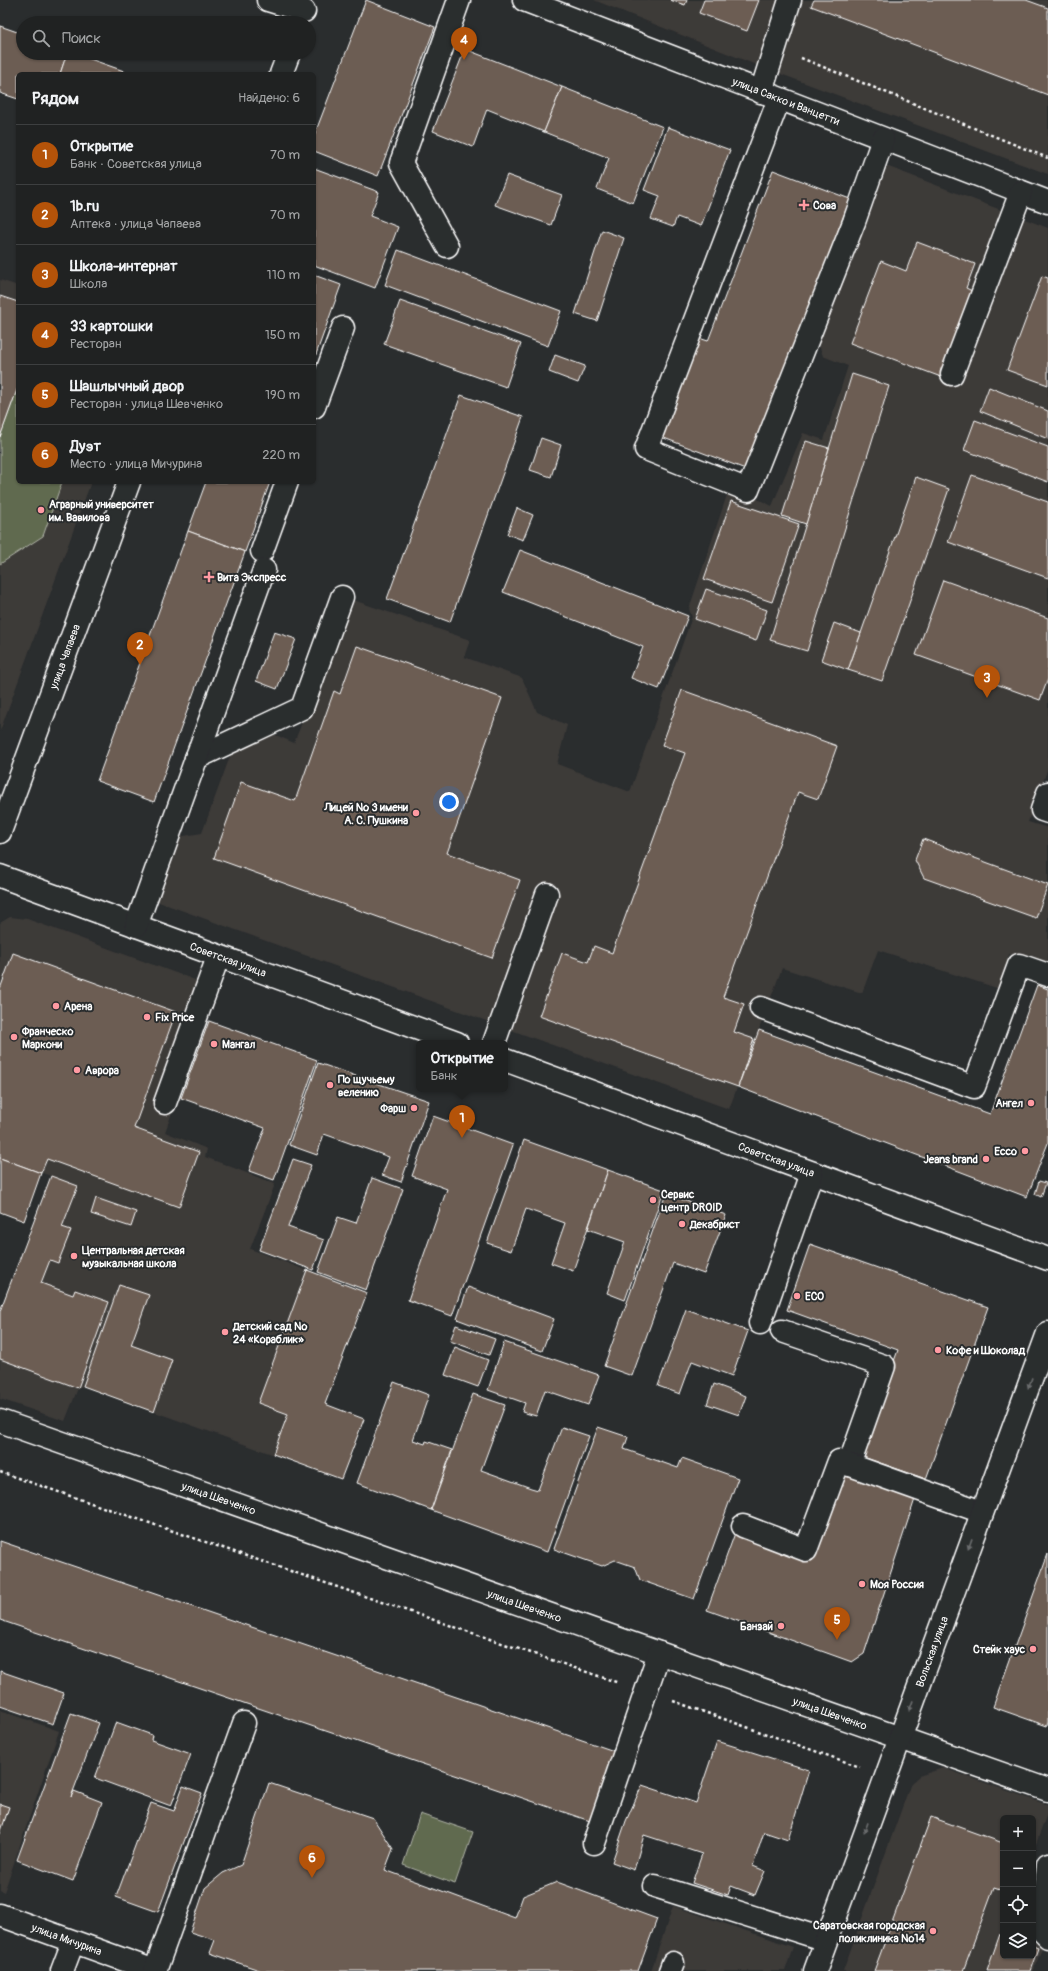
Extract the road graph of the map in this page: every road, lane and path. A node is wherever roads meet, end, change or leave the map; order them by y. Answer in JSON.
{"nodes":[{"id":1,"x":268,"y":0,"type":"edge"},
{"id":2,"x":458,"y":0,"type":"edge"},
{"id":3,"x":524,"y":0,"type":"edge"},
{"id":4,"x":790,"y":0,"type":"edge"},
{"id":5,"x":304,"y":11,"type":"edge"},
{"id":6,"x":796,"y":56,"type":"dead end"},
{"id":7,"x":286,"y":60,"type":"edge"},
{"id":8,"x":282,"y":72,"type":"edge"},
{"id":9,"x":770,"y":95,"type":"junction"},
{"id":10,"x":883,"y":138,"type":"junction"},
{"id":11,"x":1048,"y":158,"type":"edge"},
{"id":12,"x":1021,"y":192,"type":"junction"},
{"id":13,"x":1048,"y":202,"type":"edge"},
{"id":14,"x":447,"y":246,"type":"dead end"},
{"id":15,"x":343,"y":328,"type":"dead end"},
{"id":16,"x":952,"y":374,"type":"dead end"},
{"id":17,"x":316,"y":402,"type":"edge"},
{"id":18,"x":128,"y":484,"type":"edge"},
{"id":19,"x":286,"y":484,"type":"edge"},
{"id":20,"x":342,"y":597,"type":"dead end"},
{"id":21,"x":196,"y":758,"type":"junction"},
{"id":22,"x":1048,"y":793,"type":"edge"},
{"id":23,"x":1048,"y":812,"type":"edge"},
{"id":24,"x":0,"y":832,"type":"edge"},
{"id":25,"x":0,"y":876,"type":"edge"},
{"id":26,"x":546,"y":894,"type":"dead end"},
{"id":27,"x":136,"y":926,"type":"junction"},
{"id":28,"x":218,"y":957,"type":"junction"},
{"id":29,"x":1048,"y":975,"type":"edge"},
{"id":30,"x":761,"y":1008,"type":"dead end"},
{"id":31,"x":449,"y":1040,"type":"edge"},
{"id":32,"x":495,"y":1040,"type":"edge"},
{"id":33,"x":508,"y":1061,"type":"edge"},
{"id":34,"x":165,"y":1103,"type":"dead end"},
{"id":35,"x":812,"y":1173,"type":"junction"},
{"id":36,"x":1048,"y":1259,"type":"edge"},
{"id":37,"x":760,"y":1322,"type":"dead end"},
{"id":38,"x":782,"y":1331,"type":"dead end"},
{"id":39,"x":1048,"y":1333,"type":"edge"},
{"id":40,"x":0,"y":1421,"type":"edge"},
{"id":41,"x":849,"y":1465,"type":"junction"},
{"id":42,"x":0,"y":1472,"type":"edge"},
{"id":43,"x":982,"y":1512,"type":"junction"},
{"id":44,"x":743,"y":1526,"type":"dead end"},
{"id":45,"x":659,"y":1653,"type":"junction"},
{"id":46,"x":646,"y":1692,"type":"junction"},
{"id":47,"x":244,"y":1723,"type":"dead end"},
{"id":48,"x":899,"y":1738,"type":"junction"},
{"id":49,"x":885,"y":1776,"type":"junction"},
{"id":50,"x":1048,"y":1790,"type":"edge"},
{"id":51,"x":594,"y":1842,"type":"dead end"},
{"id":52,"x":1048,"y":1864,"type":"edge"},
{"id":53,"x":654,"y":1886,"type":"dead end"},
{"id":54,"x":0,"y":1915,"type":"edge"},
{"id":55,"x":1048,"y":1937,"type":"edge"},
{"id":56,"x":826,"y":1940,"type":"junction"},
{"id":57,"x":74,"y":1942,"type":"junction"},
{"id":58,"x":62,"y":1971,"type":"edge"},
{"id":59,"x":155,"y":1971,"type":"edge"},
{"id":60,"x":815,"y":1971,"type":"edge"}],
"edges":[{"from":1,"to":5,"type":"street"},
{"from":2,"to":14,"type":"street"},
{"from":3,"to":9,"type":"street","name":"улица Сакко и Ванцетти"},
{"from":4,"to":9,"type":"street"},
{"from":6,"to":11,"type":"path"},
{"from":7,"to":8,"type":"street"},
{"from":9,"to":10,"type":"street","name":"улица Сакко и Ванцетти"},
{"from":9,"to":10,"type":"street"},
{"from":10,"to":12,"type":"street","name":"улица Сакко и Ванцетти"},
{"from":12,"to":13,"type":"street","name":"улица Сакко и Ванцетти"},
{"from":12,"to":16,"type":"street"},
{"from":15,"to":17,"type":"street"},
{"from":18,"to":24,"type":"street","name":"улица Чапаева"},
{"from":19,"to":21,"type":"street"},
{"from":20,"to":21,"type":"street"},
{"from":21,"to":27,"type":"street"},
{"from":22,"to":23,"type":"street"},
{"from":25,"to":27,"type":"street","name":"Советская улица"},
{"from":26,"to":32,"type":"street"},
{"from":27,"to":28,"type":"street","name":"Советская улица"},
{"from":28,"to":31,"type":"street","name":"Советская улица"},
{"from":28,"to":34,"type":"street"},
{"from":29,"to":30,"type":"street"},
{"from":33,"to":35,"type":"street","name":"Советская улица"},
{"from":35,"to":36,"type":"street","name":"Советская улица"},
{"from":35,"to":37,"type":"street"},
{"from":38,"to":41,"type":"street"},
{"from":39,"to":43,"type":"street","name":"Вольская улица","one_way":true},
{"from":40,"to":45,"type":"street","name":"улица Шевченко"},
{"from":41,"to":43,"type":"street"},
{"from":41,"to":44,"type":"street"},
{"from":42,"to":46,"type":"path"},
{"from":43,"to":48,"type":"street","name":"Вольская улица","one_way":true},
{"from":45,"to":46,"type":"street"},
{"from":45,"to":48,"type":"street","name":"улица Шевченко"},
{"from":46,"to":49,"type":"path"},
{"from":46,"to":51,"type":"street"},
{"from":47,"to":59,"type":"street"},
{"from":48,"to":49,"type":"street","name":"Вольская улица"},
{"from":48,"to":50,"type":"street","name":"улица Шевченко"},
{"from":49,"to":56,"type":"street","name":"Вольская улица","one_way":true},
{"from":52,"to":55,"type":"street"},
{"from":53,"to":56,"type":"street"},
{"from":54,"to":57,"type":"street","name":"улица Мичурина"},
{"from":56,"to":60,"type":"street","name":"Вольская улица"},
{"from":57,"to":58,"type":"street"},
{"from":57,"to":59,"type":"street","name":"улица Мичурина"}]}
